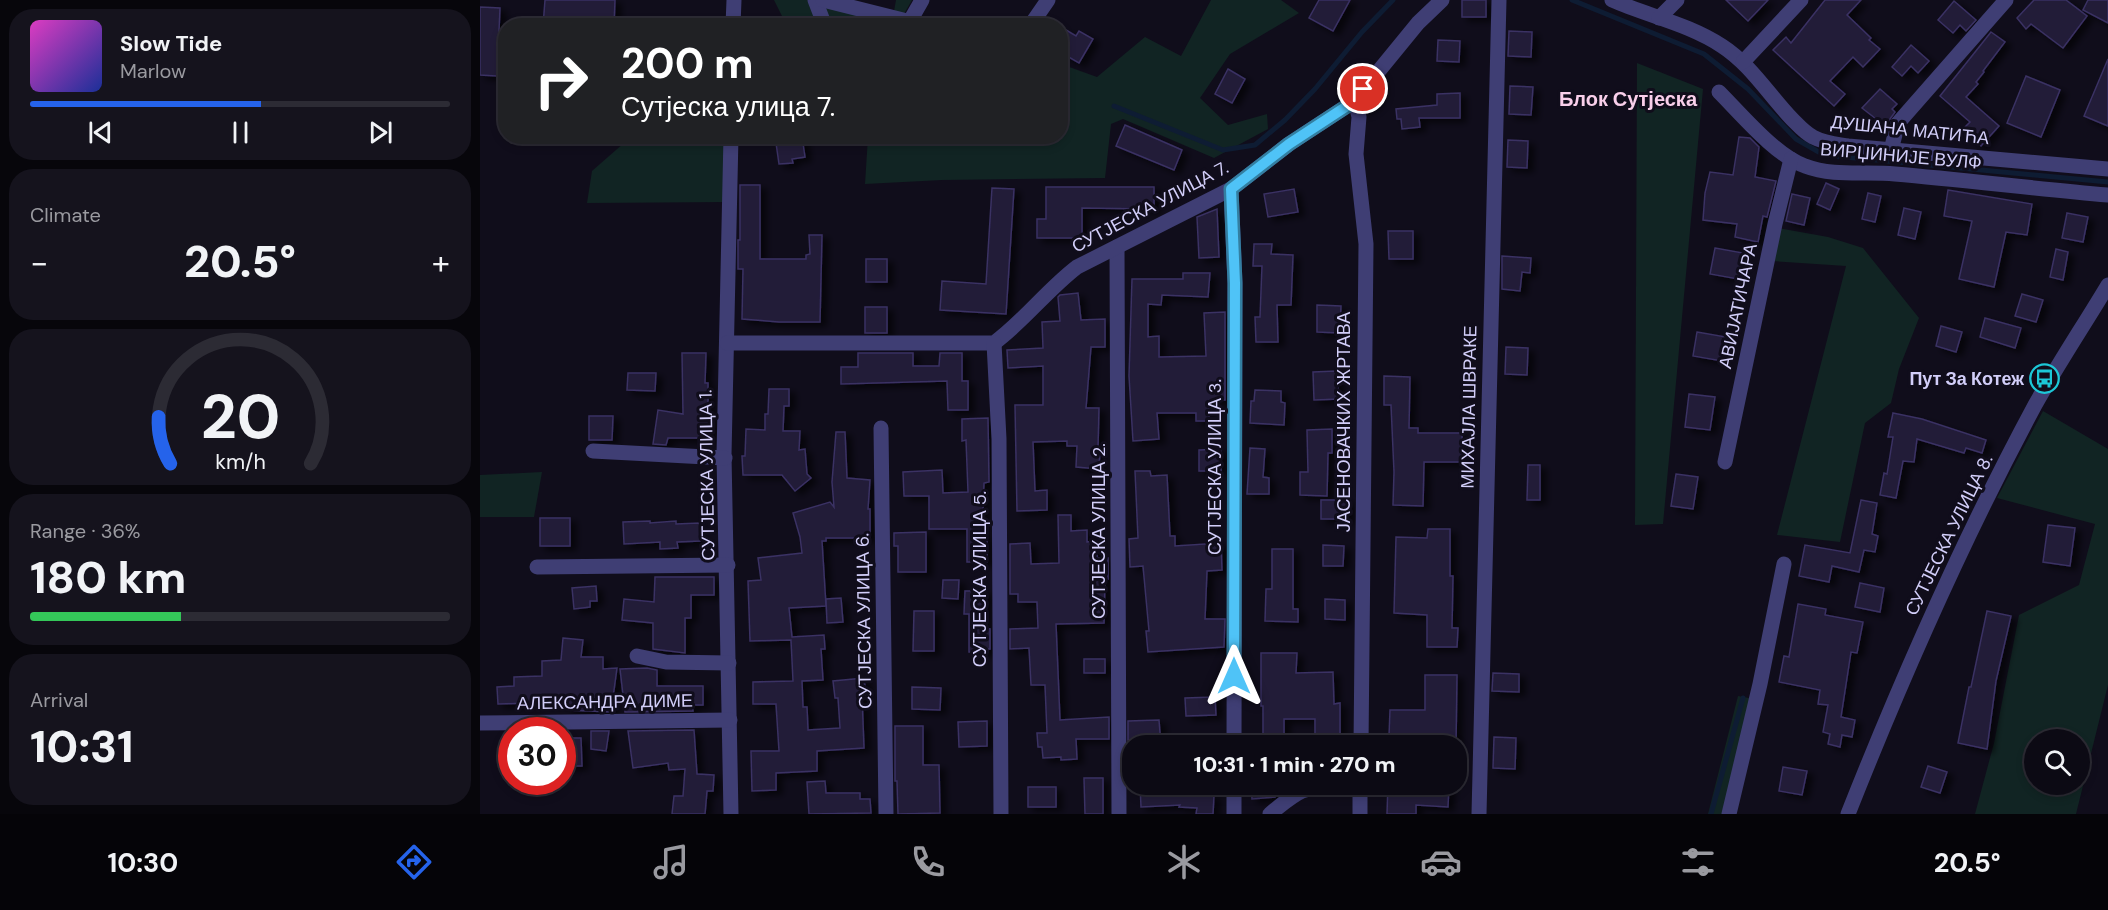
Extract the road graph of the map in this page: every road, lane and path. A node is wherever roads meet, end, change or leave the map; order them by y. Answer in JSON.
{"nodes":[{"id":1,"x":734,"y":0,"type":"edge"},
{"id":2,"x":815,"y":0,"type":"edge"},
{"id":3,"x":823,"y":0,"type":"edge"},
{"id":4,"x":922,"y":0,"type":"edge"},
{"id":5,"x":1048,"y":0,"type":"edge"},
{"id":6,"x":1442,"y":0,"type":"edge"},
{"id":7,"x":1499,"y":0,"type":"edge"},
{"id":8,"x":1612,"y":0,"type":"edge"},
{"id":9,"x":1677,"y":0,"type":"edge"},
{"id":10,"x":1801,"y":0,"type":"edge"},
{"id":11,"x":2006,"y":0,"type":"edge"},
{"id":12,"x":733,"y":18,"type":"edge"},
{"id":13,"x":822,"y":18,"type":"edge"},
{"id":14,"x":898,"y":18,"type":"edge"},
{"id":15,"x":912,"y":18,"type":"edge"},
{"id":16,"x":1036,"y":18,"type":"edge"},
{"id":17,"x":1659,"y":18,"type":"junction"},
{"id":18,"x":1743,"y":62,"type":"junction"},
{"id":19,"x":1719,"y":92,"type":"dead end"},
{"id":20,"x":1355,"y":100,"type":"junction"},
{"id":21,"x":730,"y":144,"type":"edge"},
{"id":22,"x":1891,"y":150,"type":"junction"},
{"id":23,"x":1791,"y":159,"type":"junction"},
{"id":24,"x":2108,"y":169,"type":"edge"},
{"id":25,"x":1231,"y":189,"type":"junction"},
{"id":26,"x":2108,"y":195,"type":"edge"},
{"id":27,"x":1117,"y":247,"type":"junction"},
{"id":28,"x":2105,"y":295,"type":"edge"},
{"id":29,"x":727,"y":343,"type":"junction"},
{"id":30,"x":994,"y":343,"type":"junction"},
{"id":31,"x":881,"y":428,"type":"dead end"},
{"id":32,"x":593,"y":451,"type":"dead end"},
{"id":33,"x":724,"y":458,"type":"junction"},
{"id":34,"x":1725,"y":462,"type":"dead end"},
{"id":35,"x":1784,"y":564,"type":"dead end"},
{"id":36,"x":728,"y":565,"type":"junction"},
{"id":37,"x":537,"y":567,"type":"dead end"},
{"id":38,"x":637,"y":656,"type":"dead end"},
{"id":39,"x":729,"y":663,"type":"junction"},
{"id":40,"x":730,"y":720,"type":"junction"},
{"id":41,"x":480,"y":723,"type":"edge"},
{"id":42,"x":1234,"y":735,"type":"edge"},
{"id":43,"x":1361,"y":735,"type":"edge"},
{"id":44,"x":1234,"y":795,"type":"edge"},
{"id":45,"x":1295,"y":795,"type":"edge"},
{"id":46,"x":1360,"y":795,"type":"edge"},
{"id":47,"x":731,"y":814,"type":"edge"},
{"id":48,"x":886,"y":814,"type":"edge"},
{"id":49,"x":1001,"y":814,"type":"edge"},
{"id":50,"x":1119,"y":814,"type":"edge"},
{"id":51,"x":1234,"y":814,"type":"edge"},
{"id":52,"x":1270,"y":814,"type":"edge"},
{"id":53,"x":1360,"y":814,"type":"edge"},
{"id":54,"x":1479,"y":814,"type":"edge"},
{"id":55,"x":1729,"y":814,"type":"edge"},
{"id":56,"x":1848,"y":814,"type":"edge"}],
"edges":[{"from":1,"to":12,"type":"street"},
{"from":2,"to":13,"type":"street"},
{"from":3,"to":14,"type":"street"},
{"from":4,"to":15,"type":"street"},
{"from":5,"to":16,"type":"street"},
{"from":6,"to":20,"type":"street","name":"СУТЈЕСКА УЛИЦА 7."},
{"from":7,"to":54,"type":"street","name":"МИХАЈЛА ШВРАКЕ"},
{"from":8,"to":17,"type":"street","name":"ДУШАНА МАТИЋА"},
{"from":9,"to":17,"type":"street"},
{"from":10,"to":18,"type":"street"},
{"from":11,"to":22,"type":"street"},
{"from":17,"to":18,"type":"street","name":"ДУШАНА МАТИЋА"},
{"from":18,"to":22,"type":"street","name":"ДУШАНА МАТИЋА"},
{"from":19,"to":23,"type":"street","name":"ВИРЏИНИЈЕ ВУЛФ"},
{"from":20,"to":25,"type":"street","name":"СУТЈЕСКА УЛИЦА 7."},
{"from":20,"to":43,"type":"street","name":"ЈАСЕНОВАЧКИХ ЖРТАВА"},
{"from":21,"to":29,"type":"street","name":"СУТЈЕСКА УЛИЦА 1."},
{"from":22,"to":24,"type":"street","name":"ДУШАНА МАТИЋА"},
{"from":23,"to":26,"type":"street","name":"ВИРЏИНИЈЕ ВУЛФ"},
{"from":23,"to":34,"type":"street","name":"АВИЈАТИЧАРА"},
{"from":25,"to":27,"type":"street","name":"СУТЈЕСКА УЛИЦА 7."},
{"from":25,"to":42,"type":"street","name":"СУТЈЕСКА УЛИЦА 3."},
{"from":27,"to":30,"type":"street","name":"СУТЈЕСКА УЛИЦА 7."},
{"from":27,"to":50,"type":"street","name":"СУТЈЕСКА УЛИЦА 2."},
{"from":28,"to":56,"type":"street","name":"СУТЈЕСКА УЛИЦА 8."},
{"from":29,"to":30,"type":"street"},
{"from":29,"to":33,"type":"street","name":"СУТЈЕСКА УЛИЦА 1."},
{"from":30,"to":49,"type":"street","name":"СУТЈЕСКА УЛИЦА 5."},
{"from":31,"to":48,"type":"street","name":"СУТЈЕСКА УЛИЦА 6."},
{"from":32,"to":33,"type":"street"},
{"from":33,"to":36,"type":"street","name":"СУТЈЕСКА УЛИЦА 1."},
{"from":35,"to":55,"type":"street"},
{"from":36,"to":37,"type":"street"},
{"from":36,"to":39,"type":"street","name":"СУТЈЕСКА УЛИЦА 1."},
{"from":38,"to":39,"type":"street"},
{"from":39,"to":40,"type":"street","name":"СУТЈЕСКА УЛИЦА 1."},
{"from":40,"to":41,"type":"street","name":"АЛЕКСАНДРА ДИМЕ"},
{"from":40,"to":47,"type":"street","name":"СУТЈЕСКА УЛИЦА 1."},
{"from":44,"to":51,"type":"street"},
{"from":45,"to":52,"type":"street"},
{"from":46,"to":53,"type":"street"}]}
